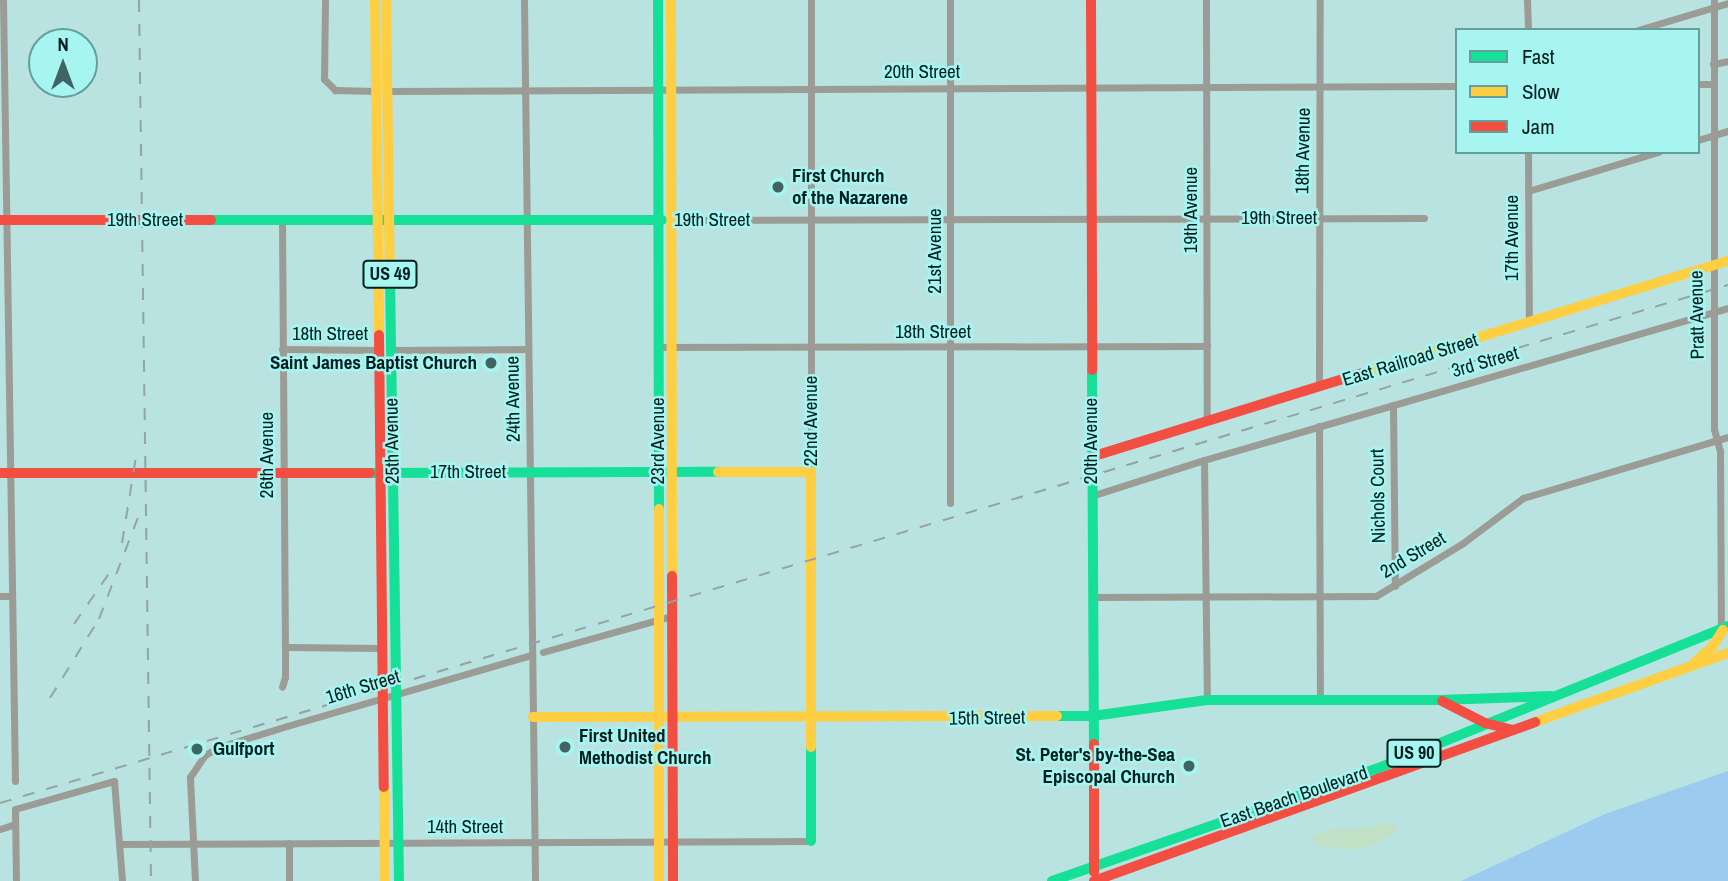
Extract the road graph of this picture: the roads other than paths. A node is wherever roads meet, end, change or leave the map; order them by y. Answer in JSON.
{"nodes":[{"id":1,"x":3,"y":0,"type":"edge"},
{"id":2,"x":325,"y":0,"type":"edge"},
{"id":3,"x":375,"y":0,"type":"edge"},
{"id":4,"x":386,"y":0,"type":"edge"},
{"id":5,"x":524,"y":0,"type":"edge"},
{"id":6,"x":658,"y":0,"type":"edge"},
{"id":7,"x":671,"y":0,"type":"edge"},
{"id":8,"x":811,"y":0,"type":"edge"},
{"id":9,"x":950,"y":0,"type":"edge"},
{"id":10,"x":1091,"y":0,"type":"edge"},
{"id":11,"x":1206,"y":0,"type":"edge"},
{"id":12,"x":1320,"y":0,"type":"edge"},
{"id":13,"x":1527,"y":0,"type":"edge"},
{"id":14,"x":1728,"y":3,"type":"edge"},
{"id":15,"x":1714,"y":4,"type":"edge"},
{"id":16,"x":1528,"y":28,"type":"edge"},
{"id":17,"x":1644,"y":28,"type":"edge"},
{"id":18,"x":1728,"y":61,"type":"edge"},
{"id":19,"x":1713,"y":64,"type":"junction"},
{"id":20,"x":1700,"y":83,"type":"edge"},
{"id":21,"x":1713,"y":83,"type":"junction"},
{"id":22,"x":1321,"y":86,"type":"junction"},
{"id":23,"x":1455,"y":86,"type":"edge"},
{"id":24,"x":1091,"y":87,"type":"junction"},
{"id":25,"x":1206,"y":87,"type":"junction"},
{"id":26,"x":657,"y":88,"type":"junction"},
{"id":27,"x":671,"y":88,"type":"junction"},
{"id":28,"x":811,"y":88,"type":"junction"},
{"id":29,"x":950,"y":88,"type":"junction"},
{"id":30,"x":526,"y":89,"type":"junction"},
{"id":31,"x":2,"y":90,"type":"edge"},
{"id":32,"x":382,"y":91,"type":"junction"},
{"id":33,"x":1728,"y":131,"type":"edge"},
{"id":34,"x":1712,"y":136,"type":"junction"},
{"id":35,"x":1700,"y":139,"type":"edge"},
{"id":36,"x":1528,"y":154,"type":"edge"},
{"id":37,"x":1651,"y":154,"type":"edge"},
{"id":38,"x":1528,"y":191,"type":"junction"},
{"id":39,"x":1206,"y":218,"type":"junction"},
{"id":40,"x":1318,"y":218,"type":"junction"},
{"id":41,"x":1424,"y":218,"type":"dead end"},
{"id":42,"x":811,"y":219,"type":"junction"},
{"id":43,"x":951,"y":219,"type":"junction"},
{"id":44,"x":1091,"y":219,"type":"junction"},
{"id":45,"x":3,"y":220,"type":"edge"},
{"id":46,"x":527,"y":220,"type":"junction"},
{"id":47,"x":657,"y":220,"type":"junction"},
{"id":48,"x":672,"y":220,"type":"junction"},
{"id":49,"x":383,"y":221,"type":"junction"},
{"id":50,"x":282,"y":222,"type":"junction"},
{"id":51,"x":1728,"y":261,"type":"edge"},
{"id":52,"x":1712,"y":266,"type":"junction"},
{"id":53,"x":1728,"y":308,"type":"edge"},
{"id":54,"x":1713,"y":313,"type":"junction"},
{"id":55,"x":1529,"y":323,"type":"junction"},
{"id":56,"x":1207,"y":345,"type":"junction"},
{"id":57,"x":659,"y":347,"type":"junction"},
{"id":58,"x":672,"y":347,"type":"junction"},
{"id":59,"x":1091,"y":347,"type":"junction"},
{"id":60,"x":811,"y":348,"type":"junction"},
{"id":61,"x":951,"y":348,"type":"junction"},
{"id":62,"x":282,"y":349,"type":"junction"},
{"id":63,"x":528,"y":349,"type":"junction"},
{"id":64,"x":4,"y":350,"type":"edge"},
{"id":65,"x":385,"y":350,"type":"junction"},
{"id":66,"x":1319,"y":387,"type":"junction"},
{"id":67,"x":1393,"y":405,"type":"junction"},
{"id":68,"x":1207,"y":420,"type":"junction"},
{"id":69,"x":1320,"y":426,"type":"junction"},
{"id":70,"x":1728,"y":437,"type":"edge"},
{"id":71,"x":1717,"y":440,"type":"junction"},
{"id":72,"x":1091,"y":457,"type":"junction"},
{"id":73,"x":1204,"y":460,"type":"junction"},
{"id":74,"x":282,"y":472,"type":"junction"},
{"id":75,"x":386,"y":472,"type":"junction"},
{"id":76,"x":530,"y":472,"type":"junction"},
{"id":77,"x":659,"y":472,"type":"junction"},
{"id":78,"x":672,"y":472,"type":"junction"},
{"id":79,"x":811,"y":472,"type":"junction"},
{"id":80,"x":5,"y":473,"type":"edge"},
{"id":81,"x":1090,"y":497,"type":"junction"},
{"id":82,"x":950,"y":503,"type":"dead end"},
{"id":83,"x":1395,"y":586,"type":"junction"},
{"id":84,"x":0,"y":596,"type":"edge"},
{"id":85,"x":12,"y":596,"type":"junction"},
{"id":86,"x":1091,"y":597,"type":"junction"},
{"id":87,"x":1205,"y":597,"type":"junction"},
{"id":88,"x":1320,"y":597,"type":"junction"},
{"id":89,"x":672,"y":616,"type":"junction"},
{"id":90,"x":658,"y":618,"type":"junction"},
{"id":91,"x":1726,"y":629,"type":"edge"},
{"id":92,"x":285,"y":647,"type":"junction"},
{"id":93,"x":383,"y":648,"type":"junction"},
{"id":94,"x":543,"y":653,"type":"dead end"},
{"id":95,"x":1728,"y":653,"type":"edge"},
{"id":96,"x":531,"y":655,"type":"junction"},
{"id":97,"x":1691,"y":667,"type":"junction"},
{"id":98,"x":282,"y":687,"type":"dead end"},
{"id":99,"x":396,"y":693,"type":"junction"},
{"id":100,"x":1550,"y":696,"type":"junction"},
{"id":101,"x":383,"y":697,"type":"junction"},
{"id":102,"x":1320,"y":699,"type":"junction"},
{"id":103,"x":1207,"y":700,"type":"junction"},
{"id":104,"x":1439,"y":700,"type":"junction"},
{"id":105,"x":1093,"y":716,"type":"junction"},
{"id":106,"x":533,"y":717,"type":"junction"},
{"id":107,"x":658,"y":717,"type":"junction"},
{"id":108,"x":672,"y":717,"type":"junction"},
{"id":109,"x":811,"y":718,"type":"junction"},
{"id":110,"x":1485,"y":723,"type":"junction"},
{"id":111,"x":1513,"y":730,"type":"junction"},
{"id":112,"x":15,"y":781,"type":"dead end"},
{"id":113,"x":659,"y":795,"type":"junction"},
{"id":114,"x":673,"y":801,"type":"junction"},
{"id":115,"x":15,"y":824,"type":"junction"},
{"id":116,"x":0,"y":829,"type":"edge"},
{"id":117,"x":811,"y":841,"type":"joint"},
{"id":118,"x":535,"y":842,"type":"junction"},
{"id":119,"x":659,"y":842,"type":"junction"},
{"id":120,"x":673,"y":842,"type":"junction"},
{"id":121,"x":289,"y":843,"type":"junction"},
{"id":122,"x":385,"y":843,"type":"junction"},
{"id":123,"x":399,"y":843,"type":"junction"},
{"id":124,"x":119,"y":844,"type":"junction"},
{"id":125,"x":192,"y":844,"type":"junction"},
{"id":126,"x":1094,"y":866,"type":"junction"},
{"id":127,"x":16,"y":881,"type":"edge"},
{"id":128,"x":122,"y":881,"type":"edge"},
{"id":129,"x":195,"y":881,"type":"edge"},
{"id":130,"x":289,"y":881,"type":"edge"},
{"id":131,"x":385,"y":881,"type":"edge"},
{"id":132,"x":399,"y":881,"type":"edge"},
{"id":133,"x":535,"y":881,"type":"edge"},
{"id":134,"x":659,"y":881,"type":"edge"},
{"id":135,"x":674,"y":881,"type":"edge"},
{"id":136,"x":1052,"y":881,"type":"edge"},
{"id":137,"x":1094,"y":881,"type":"edge"}],
"edges":[{"from":1,"to":31,"type":"street"},
{"from":2,"to":32,"type":"street","name":"20th Street"},
{"from":3,"to":32,"type":"street","name":"25th Avenue","number":"US 49"},
{"from":4,"to":32,"type":"street","name":"25th Avenue","number":"US 49"},
{"from":5,"to":30,"type":"street","name":"24th Avenue"},
{"from":6,"to":26,"type":"street","name":"23rd Avenue"},
{"from":7,"to":27,"type":"street","name":"23rd Avenue"},
{"from":8,"to":28,"type":"street","name":"22nd Avenue"},
{"from":9,"to":29,"type":"street","name":"21st Avenue"},
{"from":10,"to":24,"type":"street","name":"20th Avenue"},
{"from":11,"to":25,"type":"street","name":"19th Avenue"},
{"from":12,"to":22,"type":"street","name":"18th Avenue"},
{"from":13,"to":16,"type":"street"},
{"from":14,"to":15,"type":"street"},
{"from":15,"to":17,"type":"street"},
{"from":15,"to":19,"type":"street","name":"Pratt Avenue"},
{"from":18,"to":19,"type":"street"},
{"from":19,"to":21,"type":"street","name":"Pratt Avenue"},
{"from":20,"to":21,"type":"street"},
{"from":21,"to":34,"type":"street","name":"Pratt Avenue"},
{"from":22,"to":23,"type":"street","name":"20th Street"},
{"from":22,"to":25,"type":"street","name":"20th Street"},
{"from":22,"to":40,"type":"street","name":"18th Avenue"},
{"from":24,"to":25,"type":"street","name":"20th Street"},
{"from":24,"to":29,"type":"street","name":"20th Street"},
{"from":24,"to":44,"type":"street","name":"20th Avenue"},
{"from":25,"to":39,"type":"street","name":"19th Avenue"},
{"from":26,"to":27,"type":"street","name":"20th Street"},
{"from":26,"to":30,"type":"street","name":"20th Street"},
{"from":26,"to":47,"type":"street","name":"23rd Avenue"},
{"from":27,"to":28,"type":"street","name":"20th Street"},
{"from":27,"to":48,"type":"street","name":"23rd Avenue"},
{"from":28,"to":29,"type":"street","name":"20th Street"},
{"from":28,"to":42,"type":"street","name":"22nd Avenue"},
{"from":29,"to":43,"type":"street","name":"21st Avenue"},
{"from":30,"to":32,"type":"street","name":"20th Street"},
{"from":30,"to":46,"type":"street","name":"24th Avenue"},
{"from":31,"to":45,"type":"street"},
{"from":32,"to":49,"type":"street","name":"25th Avenue","number":"US 49"},
{"from":33,"to":34,"type":"street"},
{"from":34,"to":35,"type":"street"},
{"from":34,"to":52,"type":"street","name":"Pratt Avenue"},
{"from":36,"to":38,"type":"street","name":"17th Avenue"},
{"from":37,"to":38,"type":"street"},
{"from":38,"to":55,"type":"street","name":"17th Avenue"},
{"from":39,"to":40,"type":"street","name":"19th Street"},
{"from":39,"to":44,"type":"street","name":"19th Street"},
{"from":39,"to":56,"type":"street","name":"19th Avenue"},
{"from":40,"to":41,"type":"street","name":"19th Street"},
{"from":40,"to":66,"type":"street","name":"18th Avenue"},
{"from":42,"to":43,"type":"street","name":"19th Street"},
{"from":42,"to":48,"type":"street","name":"19th Street"},
{"from":42,"to":60,"type":"street","name":"22nd Avenue"},
{"from":43,"to":44,"type":"street","name":"19th Street"},
{"from":43,"to":61,"type":"street","name":"21st Avenue"},
{"from":44,"to":59,"type":"street","name":"20th Avenue"},
{"from":45,"to":50,"type":"street","name":"19th Street"},
{"from":45,"to":64,"type":"street"},
{"from":46,"to":47,"type":"street","name":"19th Street"},
{"from":46,"to":49,"type":"street","name":"19th Street"},
{"from":46,"to":63,"type":"street","name":"24th Avenue"},
{"from":47,"to":48,"type":"street","name":"19th Street"},
{"from":47,"to":57,"type":"street","name":"23rd Avenue"},
{"from":48,"to":58,"type":"street","name":"23rd Avenue"},
{"from":49,"to":50,"type":"street","name":"19th Street"},
{"from":49,"to":65,"type":"street","name":"25th Avenue","number":"US 49"},
{"from":50,"to":62,"type":"street","name":"26th Avenue"},
{"from":51,"to":52,"type":"street","name":"East Railroad Street"},
{"from":52,"to":54,"type":"street","name":"Pratt Avenue"},
{"from":52,"to":55,"type":"street","name":"East Railroad Street"},
{"from":53,"to":54,"type":"street","name":"3rd Street"},
{"from":54,"to":67,"type":"street","name":"3rd Street"},
{"from":54,"to":71,"type":"street","name":"Pratt Avenue"},
{"from":55,"to":66,"type":"street","name":"East Railroad Street"},
{"from":56,"to":59,"type":"street","name":"18th Street"},
{"from":56,"to":68,"type":"street","name":"19th Avenue"},
{"from":57,"to":58,"type":"street","name":"18th Street"},
{"from":57,"to":77,"type":"street","name":"23rd Avenue"},
{"from":58,"to":60,"type":"street","name":"18th Street"},
{"from":58,"to":78,"type":"street","name":"23rd Avenue"},
{"from":59,"to":61,"type":"street","name":"18th Street"},
{"from":59,"to":72,"type":"street","name":"20th Avenue"},
{"from":60,"to":61,"type":"street","name":"18th Street"},
{"from":60,"to":79,"type":"street","name":"22nd Avenue"},
{"from":61,"to":82,"type":"street","name":"21st Avenue"},
{"from":62,"to":65,"type":"street","name":"18th Street"},
{"from":62,"to":74,"type":"street","name":"26th Avenue"},
{"from":63,"to":65,"type":"street","name":"18th Street"},
{"from":63,"to":76,"type":"street","name":"24th Avenue"},
{"from":64,"to":80,"type":"street"},
{"from":65,"to":75,"type":"street","name":"25th Avenue","number":"US 49"},
{"from":66,"to":68,"type":"street","name":"East Railroad Street"},
{"from":67,"to":69,"type":"street","name":"3rd Street"},
{"from":67,"to":83,"type":"street","name":"Nichols Court"},
{"from":68,"to":72,"type":"street","name":"East Railroad Street"},
{"from":69,"to":73,"type":"street","name":"3rd Street"},
{"from":69,"to":88,"type":"street"},
{"from":70,"to":71,"type":"street","name":"2nd Street"},
{"from":71,"to":83,"type":"street","name":"2nd Street"},
{"from":71,"to":91,"type":"street","name":"Pratt Avenue"},
{"from":72,"to":81,"type":"street","name":"20th Avenue"},
{"from":73,"to":81,"type":"street","name":"3rd Street"},
{"from":73,"to":87,"type":"street"},
{"from":74,"to":75,"type":"street","name":"17th Street"},
{"from":74,"to":80,"type":"street","name":"17th Street"},
{"from":74,"to":92,"type":"street","name":"26th Avenue"},
{"from":75,"to":76,"type":"street","name":"17th Street"},
{"from":75,"to":93,"type":"street","name":"25th Avenue","number":"US 49"},
{"from":75,"to":99,"type":"street","name":"25th Avenue","number":"US 49"},
{"from":76,"to":77,"type":"street","name":"17th Street"},
{"from":76,"to":96,"type":"street","name":"24th Avenue"},
{"from":77,"to":78,"type":"street","name":"17th Street"},
{"from":77,"to":90,"type":"street","name":"23rd Avenue"},
{"from":78,"to":79,"type":"street","name":"17th Street"},
{"from":78,"to":89,"type":"street","name":"23rd Avenue"},
{"from":79,"to":109,"type":"street","name":"22nd Avenue"},
{"from":80,"to":85,"type":"street"},
{"from":81,"to":86,"type":"street","name":"20th Avenue"},
{"from":83,"to":88,"type":"street","name":"2nd Street"},
{"from":84,"to":85,"type":"street"},
{"from":85,"to":112,"type":"street"},
{"from":86,"to":87,"type":"street","name":"2nd Street"},
{"from":86,"to":105,"type":"street","name":"20th Avenue"},
{"from":87,"to":88,"type":"street","name":"2nd Street"},
{"from":87,"to":103,"type":"street"},
{"from":88,"to":102,"type":"street"},
{"from":89,"to":90,"type":"street"},
{"from":89,"to":108,"type":"street","name":"23rd Avenue"},
{"from":90,"to":94,"type":"street"},
{"from":90,"to":107,"type":"street","name":"23rd Avenue"},
{"from":91,"to":97,"type":"street"},
{"from":91,"to":100,"type":"street","name":"East Beach Boulevard","number":"US 90"},
{"from":92,"to":93,"type":"street","name":"16th Street"},
{"from":92,"to":98,"type":"street","name":"26th Avenue"},
{"from":93,"to":101,"type":"street","name":"25th Avenue","number":"US 49"},
{"from":95,"to":97,"type":"street","name":"East Beach Boulevard","number":"US 90"},
{"from":96,"to":99,"type":"street","name":"16th Street"},
{"from":96,"to":106,"type":"street","name":"24th Avenue"},
{"from":97,"to":111,"type":"street","name":"East Beach Boulevard","number":"US 90"},
{"from":99,"to":101,"type":"street","name":"16th Street"},
{"from":99,"to":123,"type":"street","name":"25th Avenue","number":"US 49"},
{"from":100,"to":104,"type":"street","name":"15th Street"},
{"from":100,"to":110,"type":"street","name":"East Beach Boulevard","number":"US 90"},
{"from":101,"to":122,"type":"street","name":"25th Avenue","number":"US 49"},
{"from":101,"to":125,"type":"street","name":"16th Street"},
{"from":102,"to":103,"type":"street","name":"15th Street"},
{"from":102,"to":104,"type":"street","name":"15th Street"},
{"from":103,"to":105,"type":"street","name":"15th Street"},
{"from":104,"to":110,"type":"street","name":"15th Street"},
{"from":105,"to":109,"type":"street","name":"15th Street"},
{"from":105,"to":126,"type":"street","name":"20th Avenue"},
{"from":106,"to":107,"type":"street","name":"15th Street"},
{"from":106,"to":118,"type":"street","name":"24th Avenue"},
{"from":107,"to":108,"type":"street","name":"15th Street"},
{"from":107,"to":113,"type":"street","name":"23rd Avenue"},
{"from":108,"to":109,"type":"street","name":"15th Street"},
{"from":108,"to":114,"type":"street","name":"23rd Avenue"},
{"from":109,"to":117,"type":"street","name":"22nd Avenue"},
{"from":110,"to":111,"type":"street","name":"15th Street"},
{"from":110,"to":126,"type":"street","name":"East Beach Boulevard","number":"US 90"},
{"from":111,"to":137,"type":"street","name":"East Beach Boulevard","number":"US 90"},
{"from":113,"to":114,"type":"street"},
{"from":113,"to":119,"type":"street","name":"23rd Avenue"},
{"from":114,"to":120,"type":"street","name":"23rd Avenue"},
{"from":115,"to":116,"type":"street"},
{"from":115,"to":124,"type":"street"},
{"from":115,"to":127,"type":"street"},
{"from":117,"to":120,"type":"street","name":"14th Street"},
{"from":118,"to":119,"type":"street","name":"14th Street"},
{"from":118,"to":123,"type":"street","name":"14th Street"},
{"from":118,"to":133,"type":"street","name":"24th Avenue"},
{"from":119,"to":120,"type":"street","name":"14th Street"},
{"from":119,"to":134,"type":"street","name":"23rd Avenue"},
{"from":120,"to":135,"type":"street","name":"23rd Avenue"},
{"from":121,"to":122,"type":"street","name":"14th Street"},
{"from":121,"to":125,"type":"street","name":"14th Street"},
{"from":121,"to":130,"type":"street"},
{"from":122,"to":123,"type":"street","name":"14th Street"},
{"from":122,"to":131,"type":"street","name":"25th Avenue","number":"US 49"},
{"from":123,"to":132,"type":"street","name":"25th Avenue","number":"US 49"},
{"from":124,"to":125,"type":"street","name":"14th Street"},
{"from":124,"to":128,"type":"street"},
{"from":125,"to":129,"type":"street"},
{"from":126,"to":136,"type":"street","name":"East Beach Boulevard","number":"US 90"},
{"from":126,"to":137,"type":"street","name":"20th Avenue"}]}
